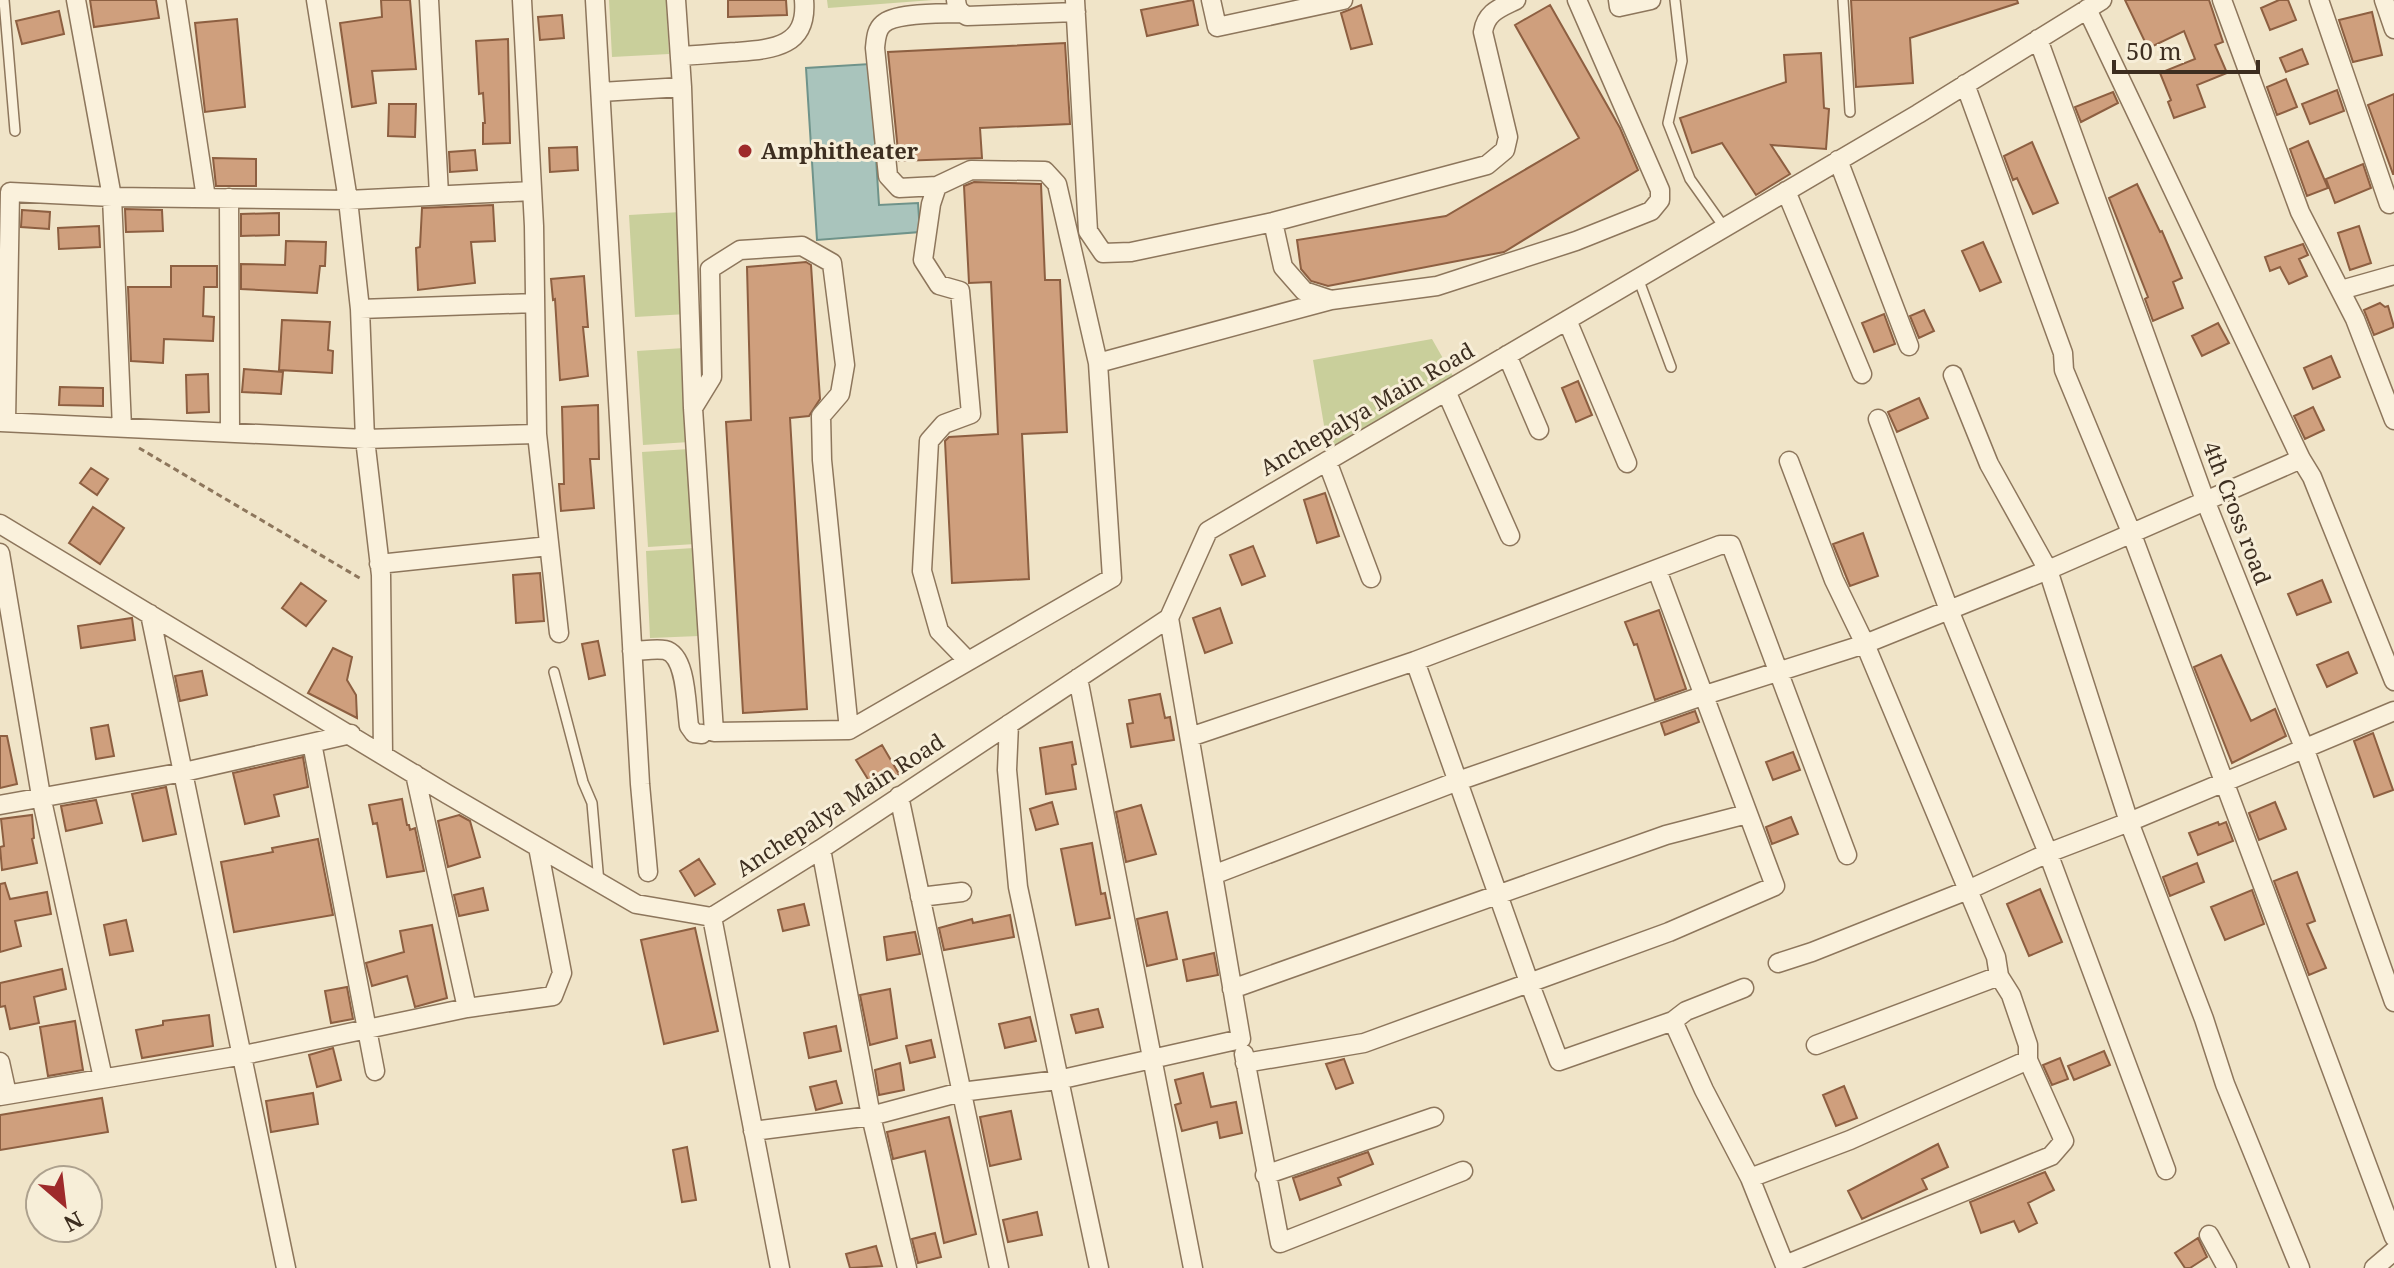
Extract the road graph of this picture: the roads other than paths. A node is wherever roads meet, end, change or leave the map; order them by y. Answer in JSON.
{"nodes":[{"id":1,"x":4,"y":0,"type":"edge"},
{"id":2,"x":76,"y":0,"type":"edge"},
{"id":3,"x":176,"y":0,"type":"edge"},
{"id":4,"x":316,"y":0,"type":"edge"},
{"id":5,"x":429,"y":0,"type":"edge"},
{"id":6,"x":522,"y":0,"type":"edge"},
{"id":7,"x":595,"y":0,"type":"edge"},
{"id":8,"x":676,"y":0,"type":"edge"},
{"id":9,"x":804,"y":0,"type":"edge"},
{"id":10,"x":1211,"y":0,"type":"edge"},
{"id":11,"x":1343,"y":0,"type":"edge"},
{"id":12,"x":1516,"y":0,"type":"edge"},
{"id":13,"x":1577,"y":0,"type":"edge"},
{"id":14,"x":1651,"y":0,"type":"edge"},
{"id":15,"x":1675,"y":0,"type":"edge"},
{"id":16,"x":1843,"y":0,"type":"edge"},
{"id":17,"x":2222,"y":0,"type":"edge"},
{"id":18,"x":2319,"y":0,"type":"edge"},
{"id":19,"x":2384,"y":0,"type":"edge"},
{"id":20,"x":1618,"y":3,"type":"edge"},
{"id":21,"x":2094,"y":5,"type":"edge"},
{"id":22,"x":1038,"y":6,"type":"edge"},
{"id":23,"x":1076,"y":6,"type":"edge"},
{"id":24,"x":958,"y":7,"type":"edge"},
{"id":25,"x":1586,"y":20,"type":"junction"},
{"id":26,"x":2394,"y":29,"type":"edge"},
{"id":27,"x":2038,"y":39,"type":"junction"},
{"id":28,"x":680,"y":56,"type":"junction"},
{"id":29,"x":1965,"y":84,"type":"junction"},
{"id":30,"x":682,"y":87,"type":"junction"},
{"id":31,"x":601,"y":92,"type":"junction"},
{"id":32,"x":1850,"y":112,"type":"dead end"},
{"id":33,"x":15,"y":131,"type":"dead end"},
{"id":34,"x":1838,"y":160,"type":"junction"},
{"id":35,"x":937,"y":186,"type":"junction"},
{"id":36,"x":532,"y":191,"type":"junction"},
{"id":37,"x":1786,"y":191,"type":"junction"},
{"id":38,"x":439,"y":195,"type":"junction"},
{"id":39,"x":112,"y":197,"type":"junction"},
{"id":40,"x":206,"y":198,"type":"junction"},
{"id":41,"x":229,"y":198,"type":"junction"},
{"id":42,"x":348,"y":200,"type":"junction"},
{"id":43,"x":2389,"y":204,"type":"dead end"},
{"id":44,"x":1273,"y":222,"type":"junction"},
{"id":45,"x":1724,"y":227,"type":"junction"},
{"id":46,"x":5,"y":233,"type":"edge"},
{"id":47,"x":2394,"y":275,"type":"edge"},
{"id":48,"x":1638,"y":278,"type":"junction"},
{"id":49,"x":2341,"y":290,"type":"junction"},
{"id":50,"x":1331,"y":300,"type":"junction"},
{"id":51,"x":535,"y":303,"type":"junction"},
{"id":52,"x":360,"y":309,"type":"junction"},
{"id":53,"x":1567,"y":320,"type":"junction"},
{"id":54,"x":3,"y":327,"type":"edge"},
{"id":55,"x":1909,"y":346,"type":"dead end"},
{"id":56,"x":1507,"y":355,"type":"junction"},
{"id":57,"x":1098,"y":363,"type":"junction"},
{"id":58,"x":1671,"y":367,"type":"dead end"},
{"id":59,"x":1862,"y":374,"type":"dead end"},
{"id":60,"x":1953,"y":375,"type":"dead end"},
{"id":61,"x":1446,"y":391,"type":"junction"},
{"id":62,"x":2390,"y":396,"type":"edge"},
{"id":63,"x":693,"y":408,"type":"junction"},
{"id":64,"x":1878,"y":419,"type":"dead end"},
{"id":65,"x":2394,"y":420,"type":"edge"},
{"id":66,"x":3,"y":422,"type":"edge"},
{"id":67,"x":1539,"y":430,"type":"dead end"},
{"id":68,"x":230,"y":432,"type":"junction"},
{"id":69,"x":537,"y":434,"type":"junction"},
{"id":70,"x":125,"y":435,"type":"junction"},
{"id":71,"x":365,"y":439,"type":"junction"},
{"id":72,"x":2301,"y":459,"type":"junction"},
{"id":73,"x":1327,"y":461,"type":"junction"},
{"id":74,"x":1789,"y":461,"type":"dead end"},
{"id":75,"x":1627,"y":463,"type":"dead end"},
{"id":76,"x":2205,"y":500,"type":"junction"},
{"id":77,"x":0,"y":524,"type":"edge"},
{"id":78,"x":2131,"y":532,"type":"junction"},
{"id":79,"x":1510,"y":536,"type":"dead end"},
{"id":80,"x":549,"y":546,"type":"junction"},
{"id":81,"x":0,"y":553,"type":"edge"},
{"id":82,"x":379,"y":564,"type":"junction"},
{"id":83,"x":1657,"y":570,"type":"junction"},
{"id":84,"x":2048,"y":570,"type":"junction"},
{"id":85,"x":1371,"y":578,"type":"dead end"},
{"id":86,"x":1949,"y":610,"type":"junction"},
{"id":87,"x":150,"y":614,"type":"junction"},
{"id":88,"x":1169,"y":618,"type":"junction"},
{"id":89,"x":559,"y":633,"type":"dead end"},
{"id":90,"x":1865,"y":644,"type":"junction"},
{"id":91,"x":632,"y":651,"type":"junction"},
{"id":92,"x":968,"y":661,"type":"junction"},
{"id":93,"x":1415,"y":661,"type":"junction"},
{"id":94,"x":1777,"y":671,"type":"junction"},
{"id":95,"x":554,"y":672,"type":"dead end"},
{"id":96,"x":1078,"y":678,"type":"junction"},
{"id":97,"x":2394,"y":681,"type":"edge"},
{"id":98,"x":1705,"y":695,"type":"junction"},
{"id":99,"x":2394,"y":711,"type":"edge"},
{"id":100,"x":1009,"y":724,"type":"junction"},
{"id":101,"x":849,"y":730,"type":"junction"},
{"id":102,"x":351,"y":734,"type":"junction"},
{"id":103,"x":702,"y":734,"type":"dead end"},
{"id":104,"x":1190,"y":737,"type":"junction"},
{"id":105,"x":312,"y":743,"type":"junction"},
{"id":106,"x":2305,"y":750,"type":"junction"},
{"id":107,"x":383,"y":754,"type":"junction"},
{"id":108,"x":184,"y":772,"type":"junction"},
{"id":109,"x":415,"y":774,"type":"junction"},
{"id":110,"x":1458,"y":781,"type":"junction"},
{"id":111,"x":2226,"y":782,"type":"junction"},
{"id":112,"x":41,"y":796,"type":"junction"},
{"id":113,"x":899,"y":796,"type":"junction"},
{"id":114,"x":0,"y":805,"type":"edge"},
{"id":115,"x":1747,"y":814,"type":"junction"},
{"id":116,"x":2129,"y":822,"type":"junction"},
{"id":117,"x":538,"y":847,"type":"junction"},
{"id":118,"x":821,"y":849,"type":"junction"},
{"id":119,"x":2048,"y":853,"type":"junction"},
{"id":120,"x":1847,"y":855,"type":"dead end"},
{"id":121,"x":648,"y":872,"type":"dead end"},
{"id":122,"x":1213,"y":875,"type":"junction"},
{"id":123,"x":599,"y":883,"type":"junction"},
{"id":124,"x":1968,"y":890,"type":"junction"},
{"id":125,"x":962,"y":892,"type":"dead end"},
{"id":126,"x":1497,"y":895,"type":"junction"},
{"id":127,"x":920,"y":897,"type":"junction"},
{"id":128,"x":712,"y":917,"type":"junction"},
{"id":129,"x":1778,"y":963,"type":"dead end"},
{"id":130,"x":1999,"y":976,"type":"junction"},
{"id":131,"x":1529,"y":982,"type":"junction"},
{"id":132,"x":1744,"y":988,"type":"dead end"},
{"id":133,"x":1232,"y":989,"type":"junction"},
{"id":134,"x":2394,"y":1002,"type":"edge"},
{"id":135,"x":467,"y":1008,"type":"junction"},
{"id":136,"x":1673,"y":1021,"type":"junction"},
{"id":137,"x":368,"y":1029,"type":"junction"},
{"id":138,"x":1241,"y":1039,"type":"junction"},
{"id":139,"x":1816,"y":1045,"type":"dead end"},
{"id":140,"x":244,"y":1055,"type":"junction"},
{"id":141,"x":2028,"y":1060,"type":"junction"},
{"id":142,"x":1152,"y":1061,"type":"junction"},
{"id":143,"x":0,"y":1062,"type":"edge"},
{"id":144,"x":1245,"y":1063,"type":"junction"},
{"id":145,"x":375,"y":1071,"type":"dead end"},
{"id":146,"x":103,"y":1078,"type":"junction"},
{"id":147,"x":1058,"y":1080,"type":"junction"},
{"id":148,"x":961,"y":1092,"type":"junction"},
{"id":149,"x":4,"y":1095,"type":"edge"},
{"id":150,"x":871,"y":1116,"type":"junction"},
{"id":151,"x":1434,"y":1117,"type":"dead end"},
{"id":152,"x":753,"y":1131,"type":"junction"},
{"id":153,"x":2166,"y":1170,"type":"dead end"},
{"id":154,"x":1463,"y":1171,"type":"dead end"},
{"id":155,"x":1265,"y":1175,"type":"junction"},
{"id":156,"x":1750,"y":1178,"type":"junction"},
{"id":157,"x":2209,"y":1235,"type":"dead end"},
{"id":158,"x":2394,"y":1237,"type":"edge"},
{"id":159,"x":2394,"y":1251,"type":"edge"},
{"id":160,"x":1786,"y":1266,"type":"edge"},
{"id":161,"x":286,"y":1268,"type":"edge"},
{"id":162,"x":780,"y":1268,"type":"edge"},
{"id":163,"x":907,"y":1268,"type":"edge"},
{"id":164,"x":999,"y":1268,"type":"edge"},
{"id":165,"x":1099,"y":1268,"type":"edge"},
{"id":166,"x":1193,"y":1268,"type":"edge"},
{"id":167,"x":2227,"y":1268,"type":"edge"},
{"id":168,"x":2300,"y":1268,"type":"edge"},
{"id":169,"x":2374,"y":1268,"type":"edge"}],
"edges":[{"from":1,"to":33,"type":"lane"},
{"from":2,"to":39,"type":"street"},
{"from":3,"to":40,"type":"street"},
{"from":4,"to":42,"type":"street"},
{"from":5,"to":38,"type":"street"},
{"from":6,"to":36,"type":"street"},
{"from":7,"to":31,"type":"street"},
{"from":8,"to":28,"type":"street"},
{"from":9,"to":28,"type":"street"},
{"from":10,"to":11,"type":"street"},
{"from":12,"to":44,"type":"street"},
{"from":13,"to":25,"type":"street"},
{"from":14,"to":20,"type":"street"},
{"from":15,"to":45,"type":"lane"},
{"from":16,"to":32,"type":"lane"},
{"from":17,"to":49,"type":"street"},
{"from":18,"to":43,"type":"street"},
{"from":19,"to":26,"type":"street"},
{"from":20,"to":25,"type":"street"},
{"from":21,"to":27,"type":"street","name":"Anchepalya Main Road"},
{"from":21,"to":72,"type":"street"},
{"from":22,"to":23,"type":"street"},
{"from":22,"to":24,"type":"street"},
{"from":23,"to":44,"type":"street"},
{"from":24,"to":35,"type":"street"},
{"from":25,"to":50,"type":"street"},
{"from":27,"to":29,"type":"street","name":"Anchepalya Main Road"},
{"from":27,"to":76,"type":"street","name":"4th Cross road"},
{"from":28,"to":30,"type":"street"},
{"from":29,"to":34,"type":"street","name":"Anchepalya Main Road"},
{"from":29,"to":78,"type":"street"},
{"from":30,"to":31,"type":"street"},
{"from":30,"to":63,"type":"street"},
{"from":31,"to":91,"type":"street"},
{"from":34,"to":37,"type":"street","name":"Anchepalya Main Road"},
{"from":34,"to":55,"type":"street"},
{"from":35,"to":57,"type":"street"},
{"from":35,"to":92,"type":"street"},
{"from":36,"to":38,"type":"street"},
{"from":36,"to":51,"type":"street"},
{"from":37,"to":45,"type":"street","name":"Anchepalya Main Road"},
{"from":37,"to":59,"type":"street"},
{"from":38,"to":42,"type":"street"},
{"from":39,"to":40,"type":"street"},
{"from":39,"to":46,"type":"street"},
{"from":39,"to":70,"type":"street"},
{"from":40,"to":41,"type":"street"},
{"from":41,"to":42,"type":"street"},
{"from":41,"to":68,"type":"street"},
{"from":42,"to":52,"type":"street"},
{"from":44,"to":50,"type":"street"},
{"from":45,"to":48,"type":"street","name":"Anchepalya Main Road"},
{"from":46,"to":54,"type":"street"},
{"from":47,"to":49,"type":"street"},
{"from":48,"to":53,"type":"street","name":"Anchepalya Main Road"},
{"from":48,"to":58,"type":"lane"},
{"from":49,"to":62,"type":"street"},
{"from":50,"to":57,"type":"street"},
{"from":51,"to":52,"type":"street"},
{"from":51,"to":69,"type":"street"},
{"from":52,"to":71,"type":"street"},
{"from":53,"to":56,"type":"street","name":"Anchepalya Main Road"},
{"from":53,"to":75,"type":"street"},
{"from":54,"to":66,"type":"street"},
{"from":56,"to":61,"type":"street","name":"Anchepalya Main Road"},
{"from":56,"to":67,"type":"street"},
{"from":57,"to":92,"type":"street"},
{"from":60,"to":84,"type":"street"},
{"from":61,"to":73,"type":"street","name":"Anchepalya Main Road"},
{"from":61,"to":79,"type":"street"},
{"from":62,"to":65,"type":"street"},
{"from":63,"to":101,"type":"street"},
{"from":63,"to":101,"type":"street"},
{"from":64,"to":86,"type":"street"},
{"from":66,"to":70,"type":"street"},
{"from":68,"to":70,"type":"street"},
{"from":68,"to":71,"type":"street"},
{"from":69,"to":71,"type":"street"},
{"from":69,"to":80,"type":"street"},
{"from":71,"to":82,"type":"street"},
{"from":72,"to":76,"type":"street"},
{"from":72,"to":97,"type":"street"},
{"from":73,"to":85,"type":"street"},
{"from":73,"to":88,"type":"street","name":"Anchepalya Main Road"},
{"from":74,"to":90,"type":"street"},
{"from":76,"to":78,"type":"street"},
{"from":76,"to":106,"type":"street","name":"4th Cross road"},
{"from":77,"to":87,"type":"street"},
{"from":78,"to":84,"type":"street"},
{"from":78,"to":111,"type":"street"},
{"from":80,"to":82,"type":"street"},
{"from":80,"to":89,"type":"street"},
{"from":81,"to":112,"type":"street"},
{"from":82,"to":107,"type":"street"},
{"from":83,"to":93,"type":"street"},
{"from":83,"to":94,"type":"street"},
{"from":83,"to":98,"type":"street"},
{"from":84,"to":86,"type":"street"},
{"from":84,"to":116,"type":"street"},
{"from":86,"to":90,"type":"street"},
{"from":86,"to":119,"type":"street"},
{"from":87,"to":102,"type":"street"},
{"from":87,"to":108,"type":"street"},
{"from":88,"to":96,"type":"street","name":"Anchepalya Main Road"},
{"from":88,"to":104,"type":"street"},
{"from":90,"to":94,"type":"street"},
{"from":90,"to":124,"type":"street"},
{"from":91,"to":103,"type":"street"},
{"from":91,"to":121,"type":"street"},
{"from":92,"to":101,"type":"street"},
{"from":93,"to":104,"type":"street"},
{"from":93,"to":110,"type":"street"},
{"from":94,"to":98,"type":"street"},
{"from":94,"to":120,"type":"street"},
{"from":95,"to":123,"type":"lane"},
{"from":96,"to":100,"type":"street","name":"Anchepalya Main Road"},
{"from":96,"to":142,"type":"street"},
{"from":98,"to":110,"type":"street"},
{"from":98,"to":115,"type":"street"},
{"from":99,"to":106,"type":"street"},
{"from":100,"to":113,"type":"street","name":"Anchepalya Main Road"},
{"from":100,"to":147,"type":"street"},
{"from":102,"to":105,"type":"street"},
{"from":102,"to":107,"type":"street"},
{"from":104,"to":122,"type":"street"},
{"from":105,"to":108,"type":"street"},
{"from":105,"to":137,"type":"street"},
{"from":106,"to":111,"type":"street"},
{"from":106,"to":134,"type":"street","name":"4th Cross road"},
{"from":107,"to":109,"type":"street"},
{"from":108,"to":112,"type":"street"},
{"from":108,"to":140,"type":"street"},
{"from":109,"to":117,"type":"street"},
{"from":109,"to":135,"type":"street"},
{"from":110,"to":122,"type":"street"},
{"from":110,"to":126,"type":"street"},
{"from":111,"to":116,"type":"street"},
{"from":111,"to":158,"type":"street"},
{"from":112,"to":114,"type":"street"},
{"from":112,"to":146,"type":"street"},
{"from":113,"to":118,"type":"street","name":"Anchepalya Main Road"},
{"from":113,"to":127,"type":"street"},
{"from":115,"to":126,"type":"street"},
{"from":115,"to":131,"type":"street"},
{"from":116,"to":119,"type":"street"},
{"from":116,"to":168,"type":"street"},
{"from":117,"to":123,"type":"street"},
{"from":117,"to":135,"type":"street"},
{"from":118,"to":128,"type":"street","name":"Anchepalya Main Road"},
{"from":118,"to":150,"type":"street"},
{"from":119,"to":124,"type":"street"},
{"from":119,"to":153,"type":"street"},
{"from":122,"to":133,"type":"street"},
{"from":123,"to":128,"type":"street"},
{"from":124,"to":129,"type":"street"},
{"from":124,"to":130,"type":"street"},
{"from":125,"to":127,"type":"street"},
{"from":126,"to":131,"type":"street"},
{"from":126,"to":133,"type":"street"},
{"from":127,"to":148,"type":"street"},
{"from":128,"to":152,"type":"street"},
{"from":130,"to":139,"type":"street"},
{"from":130,"to":141,"type":"street"},
{"from":131,"to":136,"type":"street"},
{"from":131,"to":144,"type":"street"},
{"from":132,"to":136,"type":"street"},
{"from":133,"to":138,"type":"street"},
{"from":135,"to":137,"type":"street"},
{"from":136,"to":156,"type":"street"},
{"from":137,"to":140,"type":"street"},
{"from":137,"to":145,"type":"street"},
{"from":138,"to":142,"type":"street"},
{"from":138,"to":144,"type":"street"},
{"from":140,"to":146,"type":"street"},
{"from":140,"to":161,"type":"street"},
{"from":141,"to":156,"type":"street"},
{"from":141,"to":160,"type":"street"},
{"from":142,"to":147,"type":"street"},
{"from":142,"to":166,"type":"street"},
{"from":143,"to":149,"type":"street"},
{"from":144,"to":155,"type":"street"},
{"from":146,"to":149,"type":"street"},
{"from":147,"to":148,"type":"street"},
{"from":147,"to":165,"type":"street"},
{"from":148,"to":150,"type":"street"},
{"from":148,"to":164,"type":"street"},
{"from":150,"to":152,"type":"street"},
{"from":150,"to":163,"type":"street"},
{"from":151,"to":155,"type":"street"},
{"from":152,"to":162,"type":"street"},
{"from":154,"to":155,"type":"street"},
{"from":156,"to":160,"type":"street"},
{"from":157,"to":167,"type":"street"},
{"from":159,"to":169,"type":"street"}]}
